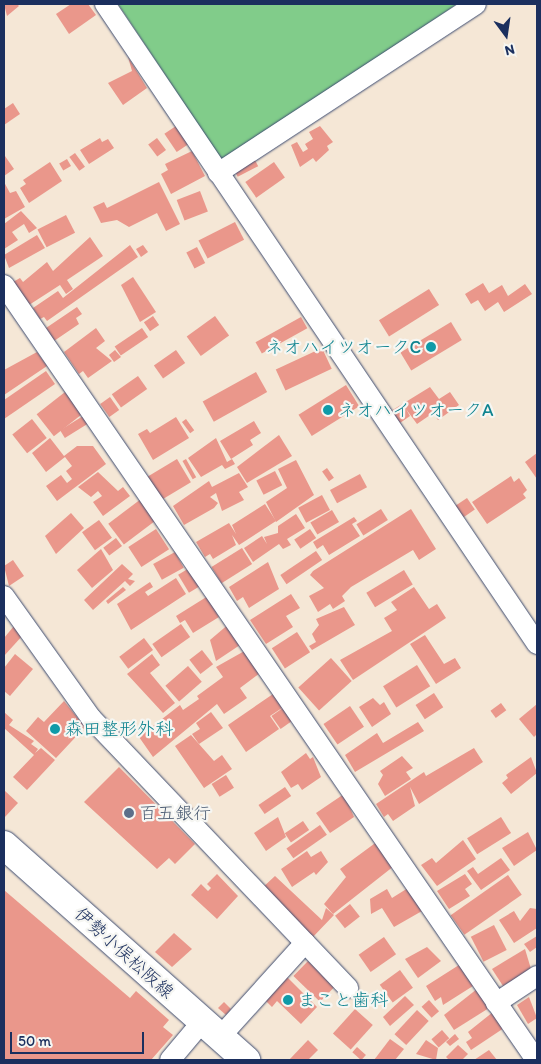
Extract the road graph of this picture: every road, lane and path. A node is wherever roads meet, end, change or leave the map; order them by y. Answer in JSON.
{"nodes":[{"id":1,"x":105,"y":4,"type":"edge"},
{"id":2,"x":476,"y":4,"type":"edge"},
{"id":3,"x":218,"y":173,"type":"junction"},
{"id":4,"x":4,"y":285,"type":"edge"},
{"id":5,"x":4,"y":596,"type":"edge"},
{"id":6,"x":537,"y":644,"type":"edge"},
{"id":7,"x":4,"y":845,"type":"edge"},
{"id":8,"x":305,"y":943,"type":"junction"},
{"id":9,"x":537,"y":976,"type":"edge"},
{"id":10,"x":348,"y":988,"type":"dead end"},
{"id":11,"x":496,"y":1003,"type":"junction"},
{"id":12,"x":210,"y":1030,"type":"junction"},
{"id":13,"x":170,"y":1060,"type":"edge"},
{"id":14,"x":246,"y":1060,"type":"edge"},
{"id":15,"x":536,"y":1060,"type":"edge"}],
"edges":[{"from":1,"to":3,"type":"street"},
{"from":2,"to":3,"type":"street"},
{"from":3,"to":6,"type":"street"},
{"from":4,"to":11,"type":"street"},
{"from":5,"to":8,"type":"street"},
{"from":7,"to":12,"type":"main road","name":"伊勢小俣松阪線"},
{"from":8,"to":10,"type":"street"},
{"from":8,"to":12,"type":"street"},
{"from":9,"to":11,"type":"street"},
{"from":11,"to":15,"type":"street"},
{"from":12,"to":13,"type":"street"},
{"from":12,"to":14,"type":"main road","name":"伊勢小俣松阪線"}]}
